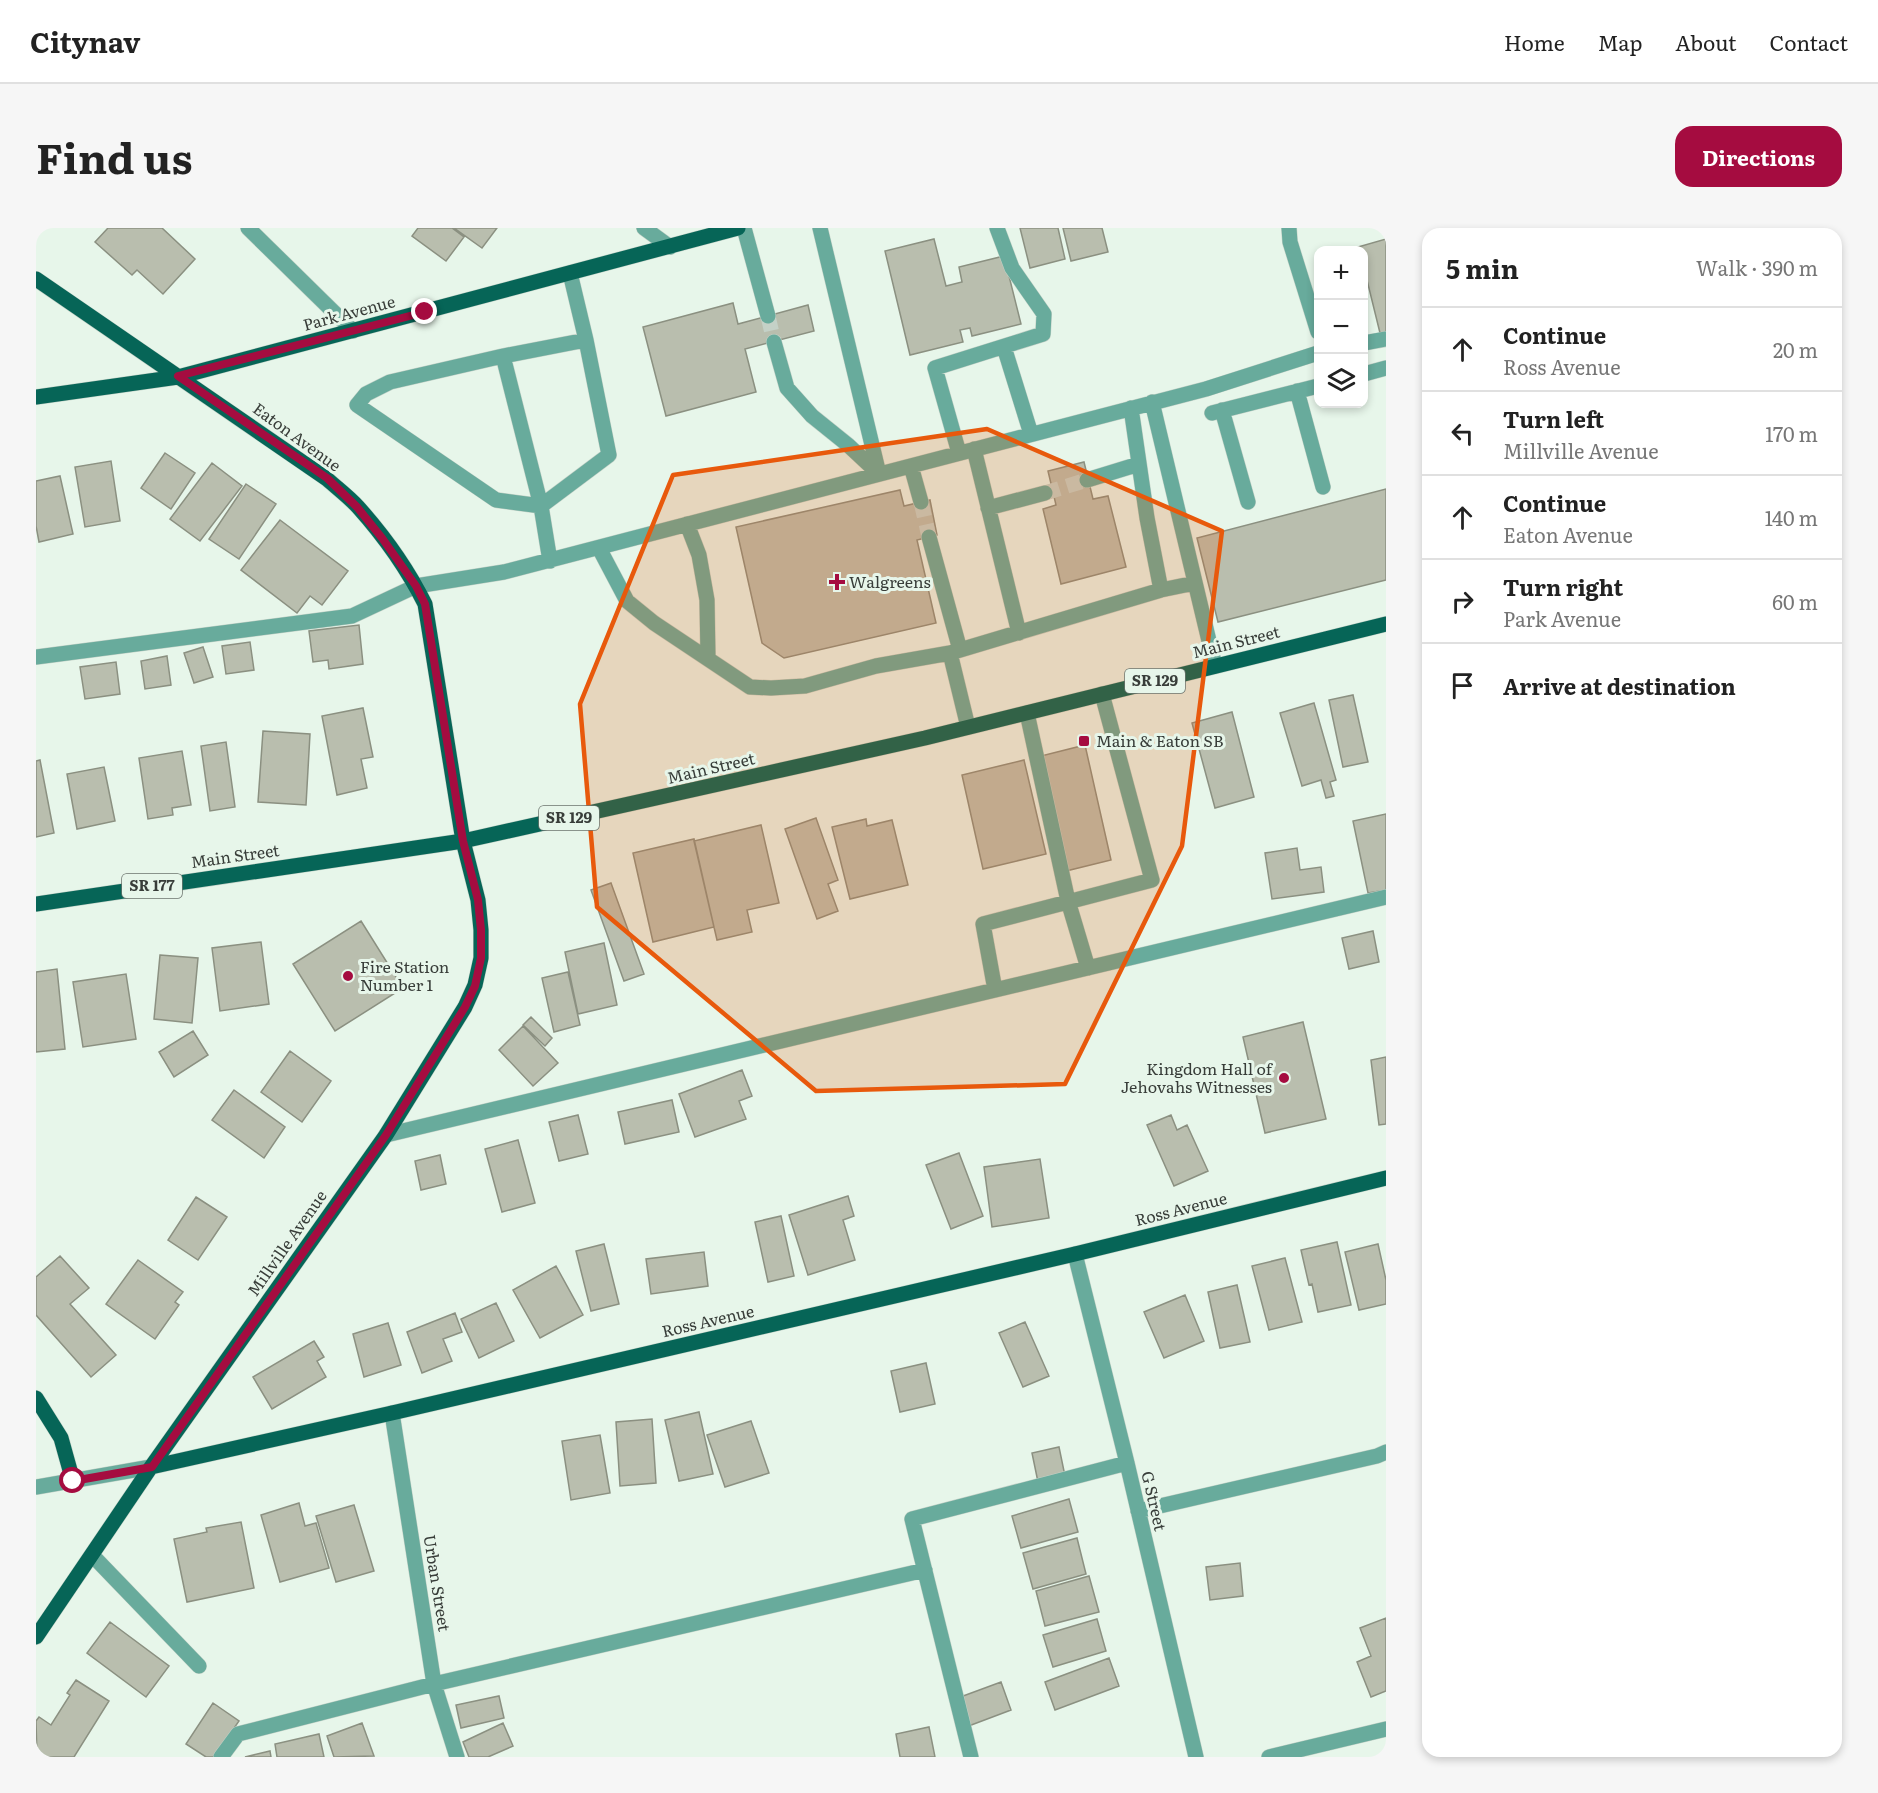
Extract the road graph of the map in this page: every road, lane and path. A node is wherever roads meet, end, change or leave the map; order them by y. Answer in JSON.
{"nodes":[{"id":1,"x":248,"y":228,"type":"edge"},
{"id":2,"x":644,"y":228,"type":"edge"},
{"id":3,"x":738,"y":228,"type":"edge"},
{"id":4,"x":744,"y":228,"type":"edge"},
{"id":5,"x":820,"y":228,"type":"edge"},
{"id":6,"x":997,"y":228,"type":"edge"},
{"id":7,"x":1289,"y":228,"type":"edge"},
{"id":8,"x":670,"y":247,"type":"junction"},
{"id":9,"x":570,"y":273,"type":"junction"},
{"id":10,"x":36,"y":279,"type":"edge"},
{"id":11,"x":768,"y":316,"type":"tunnel mouth"},
{"id":12,"x":1314,"y":319,"type":"edge"},
{"id":13,"x":352,"y":331,"type":"junction"},
{"id":14,"x":1386,"y":339,"type":"edge"},
{"id":15,"x":586,"y":340,"type":"junction"},
{"id":16,"x":774,"y":342,"type":"tunnel mouth"},
{"id":17,"x":1368,"y":342,"type":"edge"},
{"id":18,"x":1004,"y":347,"type":"junction"},
{"id":19,"x":1315,"y":354,"type":"edge"},
{"id":20,"x":503,"y":356,"type":"junction"},
{"id":21,"x":1386,"y":368,"type":"edge"},
{"id":22,"x":1368,"y":373,"type":"edge"},
{"id":23,"x":178,"y":376,"type":"junction"},
{"id":24,"x":1314,"y":387,"type":"edge"},
{"id":25,"x":1296,"y":391,"type":"junction"},
{"id":26,"x":36,"y":397,"type":"edge"},
{"id":27,"x":1152,"y":402,"type":"junction"},
{"id":28,"x":1131,"y":408,"type":"junction"},
{"id":29,"x":1031,"y":434,"type":"junction"},
{"id":30,"x":967,"y":451,"type":"junction"},
{"id":31,"x":1139,"y":464,"type":"junction"},
{"id":32,"x":911,"y":466,"type":"junction"},
{"id":33,"x":879,"y":474,"type":"junction"},
{"id":34,"x":1087,"y":480,"type":"tunnel mouth"},
{"id":35,"x":1323,"y":487,"type":"dead end"},
{"id":36,"x":1045,"y":493,"type":"tunnel mouth"},
{"id":37,"x":921,"y":502,"type":"tunnel mouth"},
{"id":38,"x":1248,"y":502,"type":"dead end"},
{"id":39,"x":541,"y":506,"type":"junction"},
{"id":40,"x":988,"y":508,"type":"junction"},
{"id":41,"x":687,"y":524,"type":"junction"},
{"id":42,"x":929,"y":537,"type":"tunnel mouth"},
{"id":43,"x":599,"y":548,"type":"junction"},
{"id":44,"x":550,"y":561,"type":"junction"},
{"id":45,"x":1195,"y":583,"type":"junction"},
{"id":46,"x":416,"y":586,"type":"junction"},
{"id":47,"x":1161,"y":590,"type":"junction"},
{"id":48,"x":1386,"y":624,"type":"edge"},
{"id":49,"x":1019,"y":633,"type":"junction"},
{"id":50,"x":955,"y":652,"type":"junction"},
{"id":51,"x":36,"y":657,"type":"edge"},
{"id":52,"x":708,"y":658,"type":"junction"},
{"id":53,"x":1215,"y":666,"type":"junction"},
{"id":54,"x":1102,"y":694,"type":"junction"},
{"id":55,"x":1027,"y":713,"type":"junction"},
{"id":56,"x":968,"y":727,"type":"junction"},
{"id":57,"x":463,"y":841,"type":"junction"},
{"id":58,"x":1386,"y":897,"type":"edge"},
{"id":59,"x":1068,"y":901,"type":"junction"},
{"id":60,"x":36,"y":904,"type":"edge"},
{"id":61,"x":1088,"y":968,"type":"junction"},
{"id":62,"x":995,"y":990,"type":"junction"},
{"id":63,"x":386,"y":1135,"type":"junction"},
{"id":64,"x":1386,"y":1178,"type":"edge"},
{"id":65,"x":1075,"y":1254,"type":"junction"},
{"id":66,"x":36,"y":1398,"type":"edge"},
{"id":67,"x":392,"y":1413,"type":"junction"},
{"id":68,"x":1386,"y":1452,"type":"edge"},
{"id":69,"x":1127,"y":1463,"type":"junction"},
{"id":70,"x":152,"y":1467,"type":"junction"},
{"id":71,"x":73,"y":1481,"type":"junction"},
{"id":72,"x":36,"y":1487,"type":"edge"},
{"id":73,"x":1138,"y":1511,"type":"junction"},
{"id":74,"x":92,"y":1555,"type":"junction"},
{"id":75,"x":925,"y":1570,"type":"junction"},
{"id":76,"x":36,"y":1636,"type":"edge"},
{"id":77,"x":199,"y":1666,"type":"dead end"},
{"id":78,"x":434,"y":1684,"type":"junction"},
{"id":79,"x":1386,"y":1729,"type":"edge"},
{"id":80,"x":221,"y":1757,"type":"edge"},
{"id":81,"x":457,"y":1757,"type":"edge"},
{"id":82,"x":971,"y":1757,"type":"edge"},
{"id":83,"x":1196,"y":1757,"type":"edge"},
{"id":84,"x":1269,"y":1757,"type":"edge"}],
"edges":[{"from":1,"to":13,"type":"street"},
{"from":2,"to":8,"type":"street"},
{"from":3,"to":8,"type":"main road","name":"Park Avenue"},
{"from":4,"to":11,"type":"street"},
{"from":5,"to":33,"type":"street"},
{"from":6,"to":18,"type":"street"},
{"from":7,"to":12,"type":"street"},
{"from":8,"to":9,"type":"main road","name":"Park Avenue"},
{"from":9,"to":13,"type":"main road","name":"Park Avenue"},
{"from":9,"to":15,"type":"street"},
{"from":10,"to":23,"type":"main road","name":"Eaton Avenue"},
{"from":13,"to":23,"type":"main road","name":"Park Avenue"},
{"from":14,"to":17,"type":"street"},
{"from":15,"to":20,"type":"street"},
{"from":15,"to":39,"type":"street"},
{"from":16,"to":33,"type":"street"},
{"from":18,"to":29,"type":"street"},
{"from":18,"to":30,"type":"street"},
{"from":19,"to":27,"type":"street"},
{"from":20,"to":39,"type":"street"},
{"from":20,"to":39,"type":"street"},
{"from":21,"to":22,"type":"street"},
{"from":23,"to":26,"type":"main road","name":"Park Avenue"},
{"from":23,"to":46,"type":"main road","name":"Eaton Avenue"},
{"from":24,"to":25,"type":"street"},
{"from":25,"to":35,"type":"street"},
{"from":25,"to":38,"type":"street"},
{"from":27,"to":28,"type":"street"},
{"from":27,"to":45,"type":"street"},
{"from":28,"to":29,"type":"street"},
{"from":28,"to":31,"type":"street"},
{"from":29,"to":30,"type":"street"},
{"from":30,"to":32,"type":"street"},
{"from":30,"to":40,"type":"street"},
{"from":31,"to":34,"type":"street"},
{"from":31,"to":47,"type":"street"},
{"from":32,"to":33,"type":"street"},
{"from":32,"to":37,"type":"street"},
{"from":33,"to":41,"type":"street"},
{"from":36,"to":40,"type":"street"},
{"from":39,"to":44,"type":"street"},
{"from":40,"to":49,"type":"street"},
{"from":41,"to":43,"type":"street"},
{"from":41,"to":52,"type":"street"},
{"from":42,"to":50,"type":"street"},
{"from":43,"to":44,"type":"street"},
{"from":43,"to":52,"type":"street"},
{"from":44,"to":46,"type":"street"},
{"from":45,"to":47,"type":"street"},
{"from":45,"to":53,"type":"street"},
{"from":46,"to":51,"type":"street"},
{"from":46,"to":57,"type":"main road","name":"Eaton Avenue"},
{"from":47,"to":49,"type":"street"},
{"from":48,"to":53,"type":"main road","name":"Main Street","number":"SR 129"},
{"from":49,"to":50,"type":"street"},
{"from":50,"to":52,"type":"street"},
{"from":50,"to":56,"type":"street"},
{"from":53,"to":54,"type":"main road","name":"Main Street","number":"SR 129"},
{"from":54,"to":55,"type":"main road","name":"Main Street","number":"SR 129"},
{"from":54,"to":59,"type":"street"},
{"from":55,"to":56,"type":"main road","name":"Main Street","number":"SR 129"},
{"from":55,"to":59,"type":"street"},
{"from":56,"to":57,"type":"main road","name":"Main Street","number":"SR 129"},
{"from":57,"to":60,"type":"main road","name":"Main Street","number":"SR 177"},
{"from":57,"to":63,"type":"main road","name":"Millville Avenue"},
{"from":58,"to":61,"type":"street"},
{"from":59,"to":61,"type":"street"},
{"from":59,"to":62,"type":"street"},
{"from":61,"to":62,"type":"street"},
{"from":62,"to":63,"type":"street"},
{"from":63,"to":70,"type":"main road","name":"Millville Avenue"},
{"from":64,"to":65,"type":"main road","name":"Ross Avenue"},
{"from":65,"to":67,"type":"main road","name":"Ross Avenue"},
{"from":65,"to":69,"type":"street","name":"G Street"},
{"from":66,"to":71,"type":"main road"},
{"from":67,"to":70,"type":"main road","name":"Ross Avenue"},
{"from":67,"to":78,"type":"street","name":"Urban Street"},
{"from":68,"to":73,"type":"street"},
{"from":69,"to":73,"type":"street","name":"G Street"},
{"from":69,"to":75,"type":"street"},
{"from":70,"to":71,"type":"street","name":"Ross Avenue"},
{"from":70,"to":74,"type":"main road","name":"Millville Avenue"},
{"from":71,"to":72,"type":"street","name":"Ross Avenue"},
{"from":73,"to":83,"type":"street","name":"G Street"},
{"from":74,"to":76,"type":"main road","name":"Millville Avenue"},
{"from":74,"to":77,"type":"street"},
{"from":75,"to":78,"type":"street"},
{"from":75,"to":82,"type":"street"},
{"from":78,"to":80,"type":"street"},
{"from":78,"to":81,"type":"street","name":"Urban Street"},
{"from":79,"to":84,"type":"street"}]}
